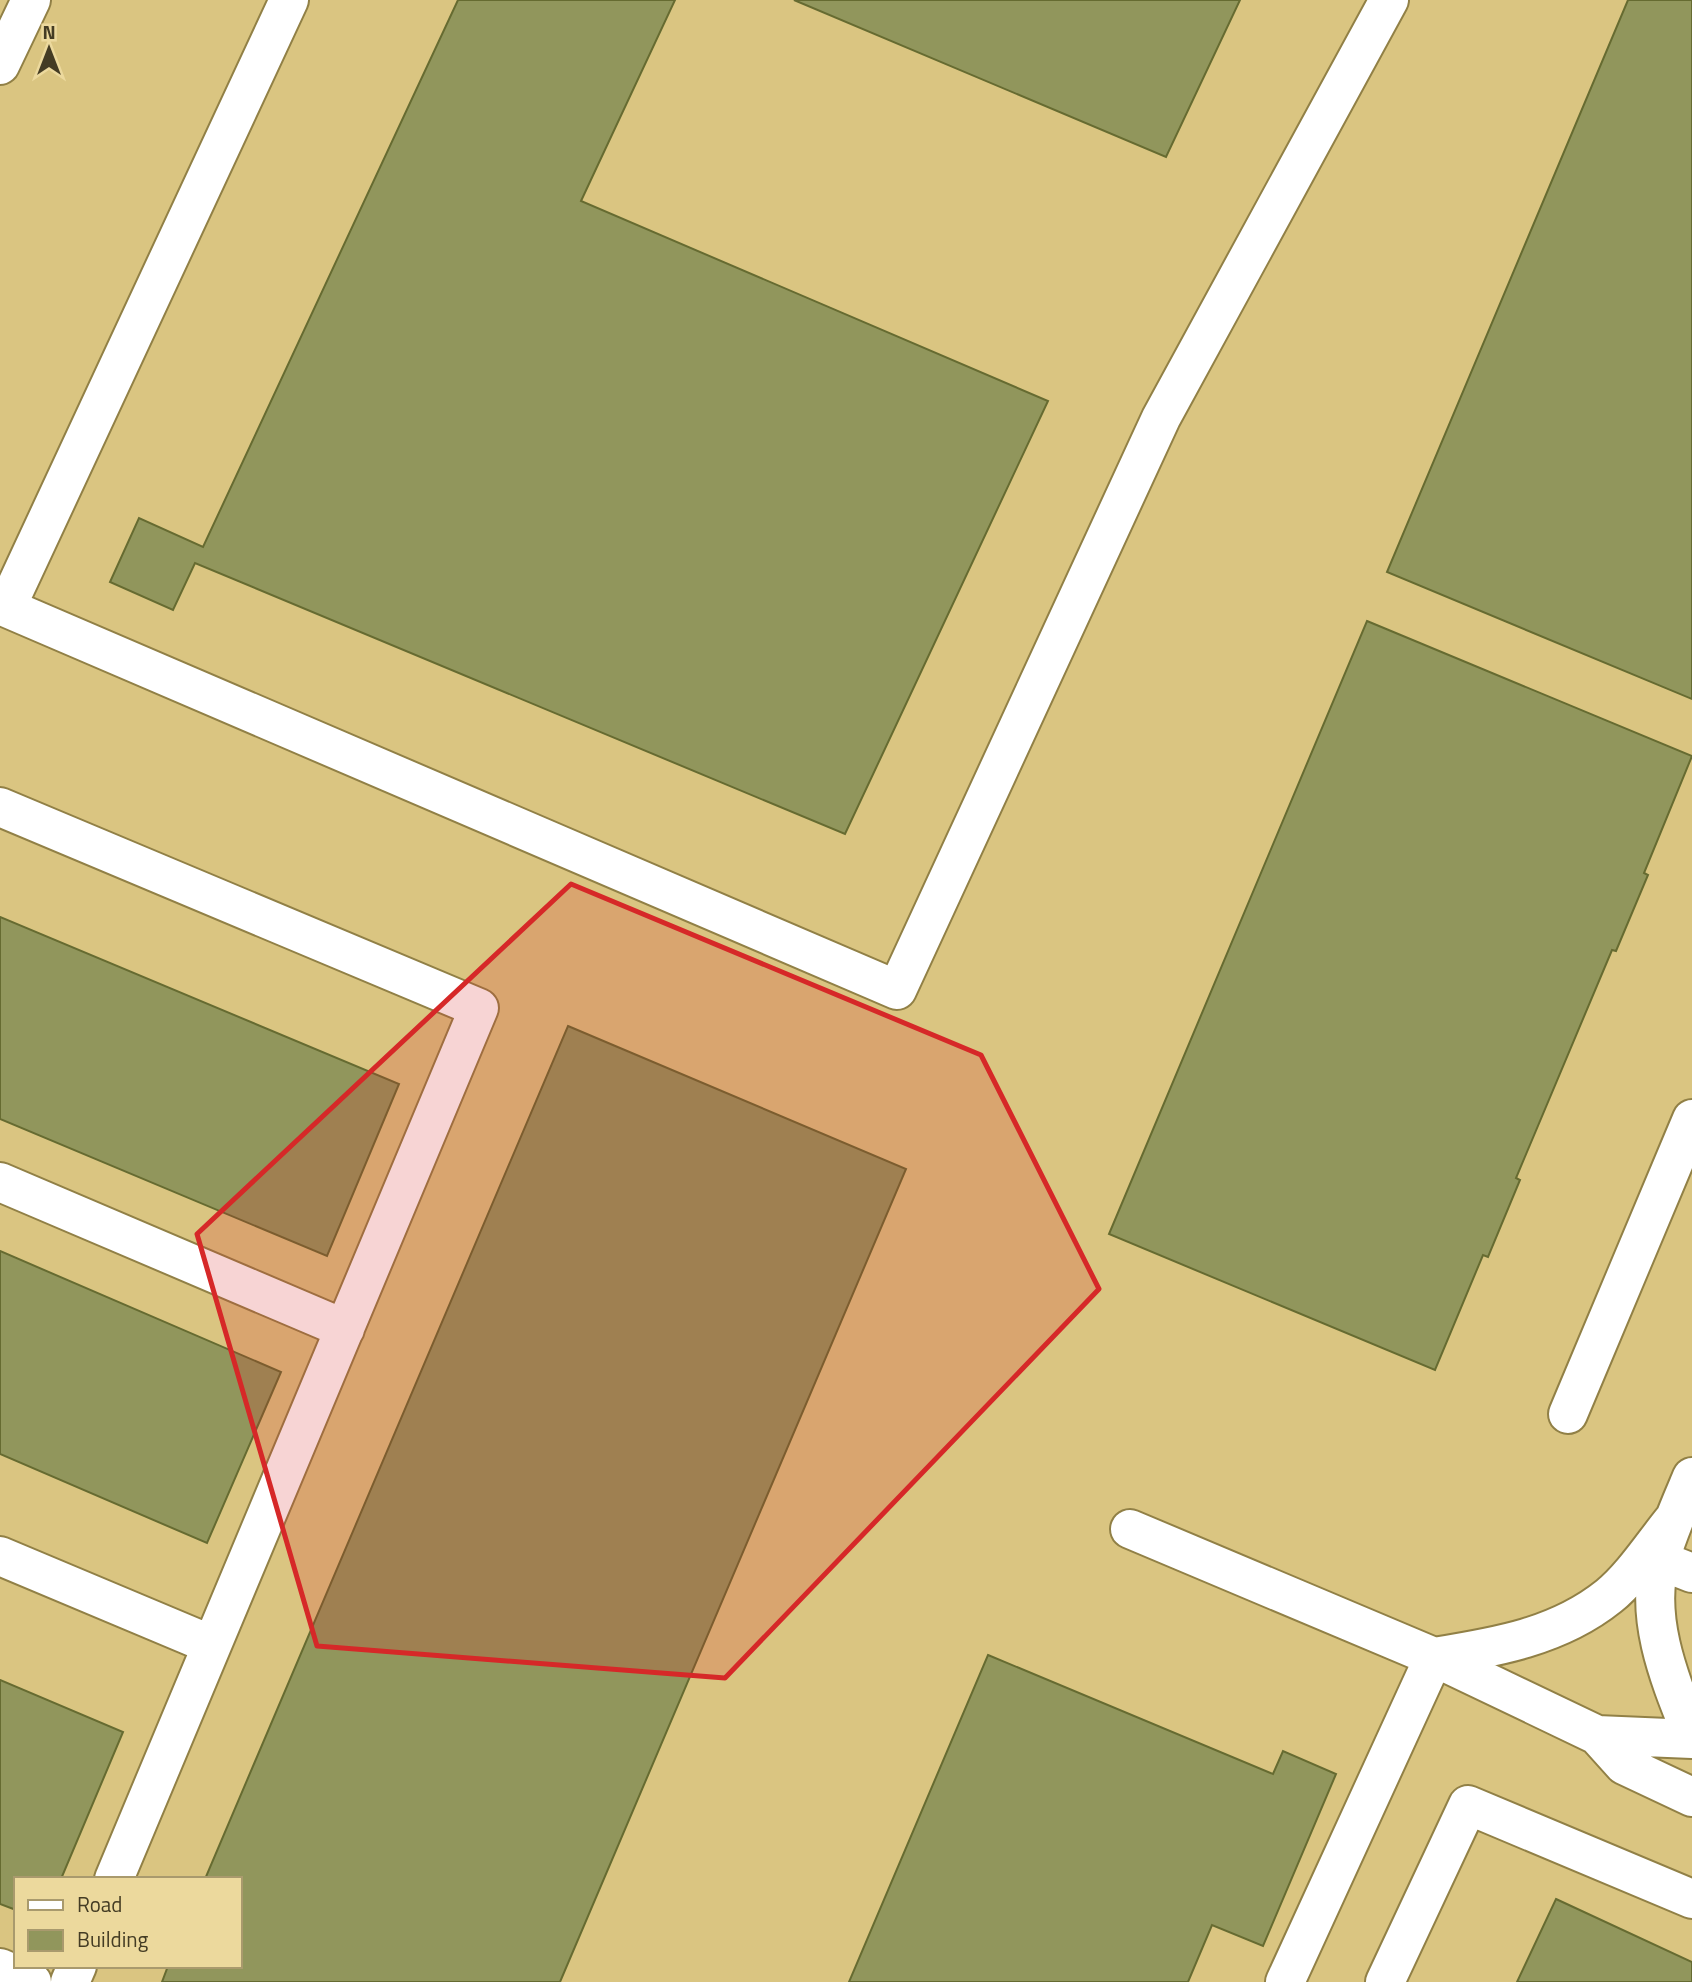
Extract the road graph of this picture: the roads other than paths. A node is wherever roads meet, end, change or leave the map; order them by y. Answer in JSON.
{"nodes":[{"id":1,"x":30,"y":0,"type":"edge"},
{"id":2,"x":289,"y":0,"type":"edge"},
{"id":3,"x":1389,"y":0,"type":"edge"},
{"id":4,"x":0,"y":65,"type":"edge"},
{"id":5,"x":3,"y":606,"type":"edge"},
{"id":6,"x":0,"y":807,"type":"edge"},
{"id":7,"x":1692,"y":1119,"type":"edge"},
{"id":8,"x":0,"y":1182,"type":"edge"},
{"id":9,"x":345,"y":1329,"type":"junction"},
{"id":10,"x":1569,"y":1414,"type":"dead end"},
{"id":11,"x":1692,"y":1477,"type":"edge"},
{"id":12,"x":1675,"y":1518,"type":"junction"},
{"id":13,"x":1130,"y":1529,"type":"dead end"},
{"id":14,"x":0,"y":1556,"type":"edge"},
{"id":15,"x":1676,"y":1566,"type":"edge"},
{"id":16,"x":212,"y":1645,"type":"junction"},
{"id":17,"x":1434,"y":1657,"type":"junction"},
{"id":18,"x":1597,"y":1735,"type":"junction"},
{"id":19,"x":1692,"y":1737,"type":"edge"},
{"id":20,"x":1692,"y":1797,"type":"edge"},
{"id":21,"x":115,"y":1877,"type":"edge"},
{"id":22,"x":1692,"y":1899,"type":"edge"},
{"id":23,"x":0,"y":1968,"type":"edge"},
{"id":24,"x":32,"y":1982,"type":"edge"},
{"id":25,"x":1285,"y":1982,"type":"edge"},
{"id":26,"x":1385,"y":1982,"type":"edge"}],
"edges":[{"from":1,"to":4,"type":"street"},
{"from":2,"to":5,"type":"street"},
{"from":3,"to":5,"type":"street"},
{"from":6,"to":9,"type":"street"},
{"from":7,"to":10,"type":"street"},
{"from":8,"to":9,"type":"street"},
{"from":9,"to":16,"type":"street"},
{"from":11,"to":12,"type":"street"},
{"from":12,"to":15,"type":"street"},
{"from":12,"to":17,"type":"street"},
{"from":13,"to":17,"type":"street"},
{"from":14,"to":16,"type":"street"},
{"from":15,"to":19,"type":"street"},
{"from":16,"to":21,"type":"street"},
{"from":17,"to":18,"type":"street"},
{"from":17,"to":25,"type":"street"},
{"from":18,"to":19,"type":"street"},
{"from":18,"to":20,"type":"street"},
{"from":22,"to":26,"type":"street"},
{"from":23,"to":24,"type":"street"}]}
